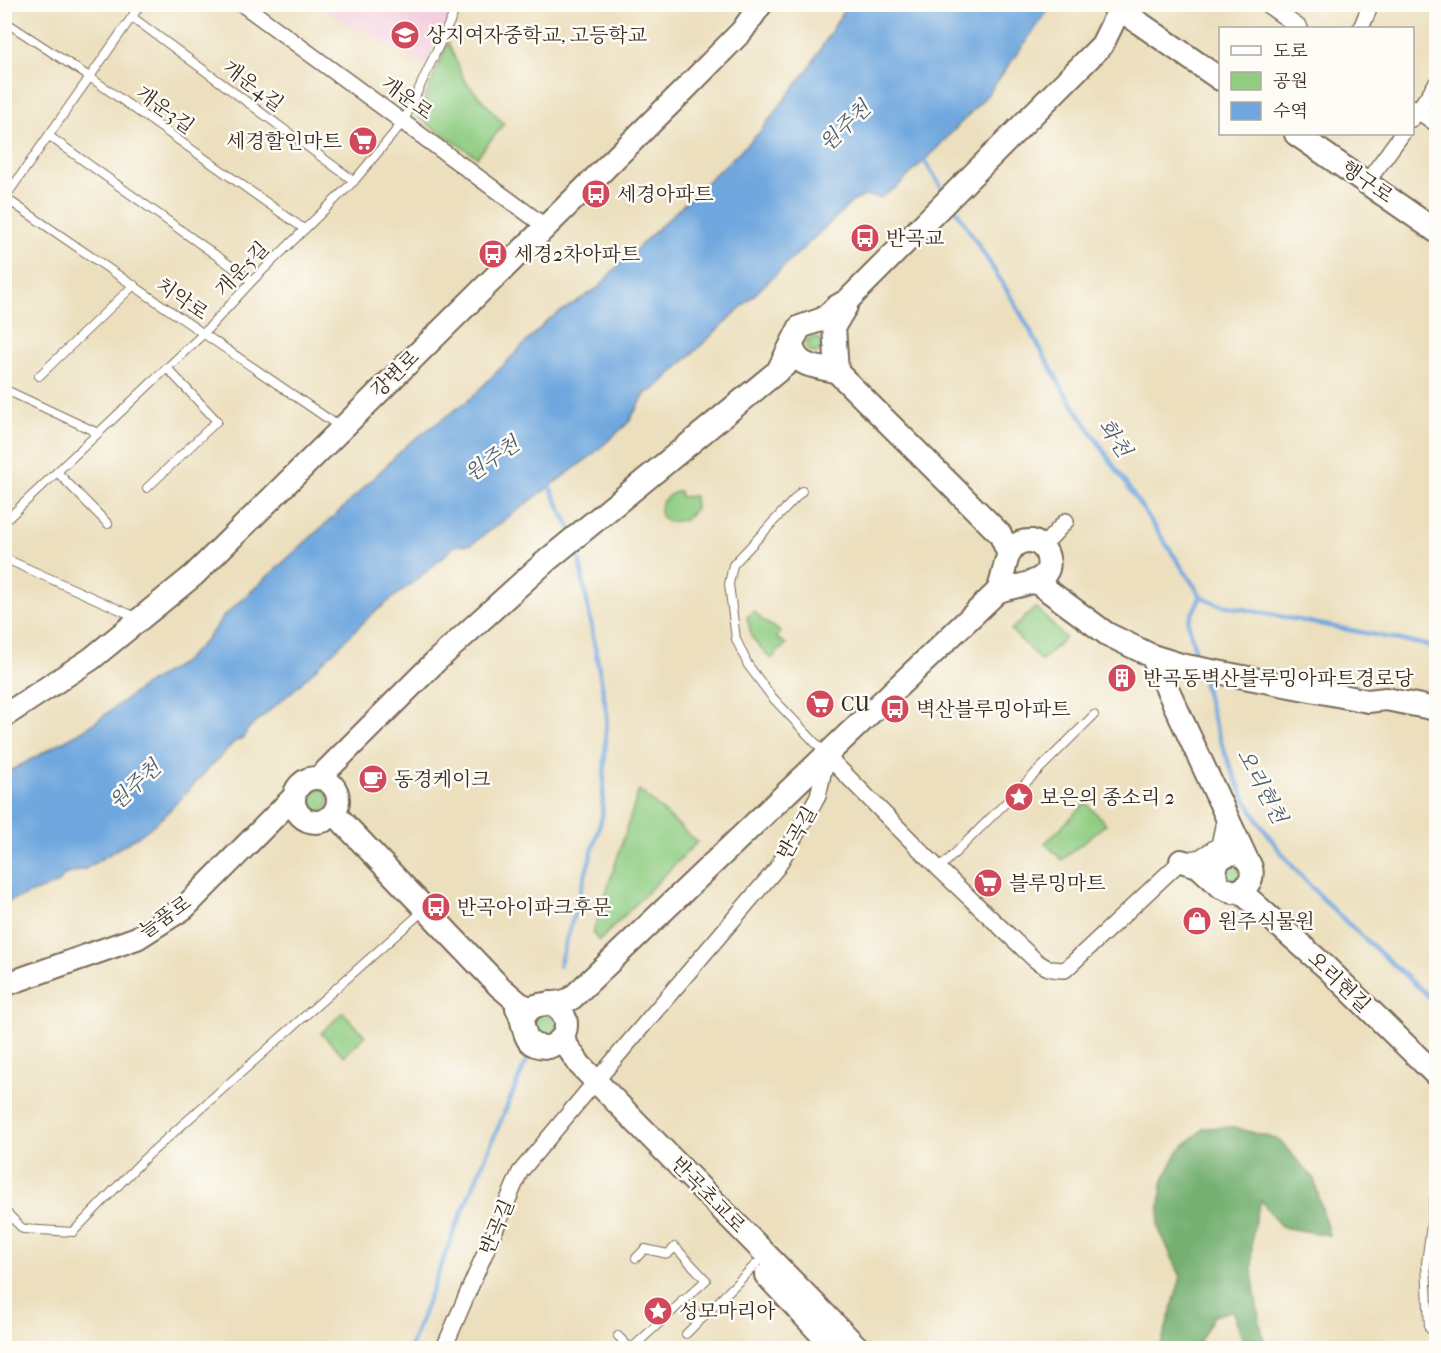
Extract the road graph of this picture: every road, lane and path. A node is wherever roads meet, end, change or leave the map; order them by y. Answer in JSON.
{"nodes":[{"id":1,"x":141,"y":4,"type":"edge"},
{"id":2,"x":242,"y":4,"type":"edge"},
{"id":3,"x":458,"y":4,"type":"edge"},
{"id":4,"x":761,"y":4,"type":"edge"},
{"id":5,"x":1266,"y":4,"type":"edge"},
{"id":6,"x":1371,"y":4,"type":"edge"},
{"id":7,"x":1118,"y":6,"type":"edge"},
{"id":8,"x":132,"y":17,"type":"junction"},
{"id":9,"x":4,"y":21,"type":"edge"},
{"id":10,"x":1299,"y":27,"type":"edge"},
{"id":11,"x":1361,"y":27,"type":"edge"},
{"id":12,"x":91,"y":78,"type":"junction"},
{"id":13,"x":1219,"y":78,"type":"edge"},
{"id":14,"x":1437,"y":84,"type":"edge"},
{"id":15,"x":1414,"y":112,"type":"edge"},
{"id":16,"x":404,"y":121,"type":"junction"},
{"id":17,"x":1437,"y":123,"type":"edge"},
{"id":18,"x":1297,"y":135,"type":"edge"},
{"id":19,"x":1401,"y":135,"type":"edge"},
{"id":20,"x":49,"y":136,"type":"junction"},
{"id":21,"x":354,"y":182,"type":"junction"},
{"id":22,"x":1367,"y":182,"type":"junction"},
{"id":23,"x":5,"y":198,"type":"edge"},
{"id":24,"x":546,"y":227,"type":"junction"},
{"id":25,"x":304,"y":230,"type":"junction"},
{"id":26,"x":1437,"y":231,"type":"edge"},
{"id":27,"x":252,"y":281,"type":"junction"},
{"id":28,"x":134,"y":285,"type":"junction"},
{"id":29,"x":848,"y":300,"type":"junction"},
{"id":30,"x":807,"y":324,"type":"junction"},
{"id":31,"x":203,"y":333,"type":"junction"},
{"id":32,"x":836,"y":344,"type":"junction"},
{"id":33,"x":789,"y":356,"type":"junction"},
{"id":34,"x":167,"y":368,"type":"junction"},
{"id":35,"x":827,"y":370,"type":"junction"},
{"id":36,"x":39,"y":376,"type":"dead end"},
{"id":37,"x":4,"y":389,"type":"edge"},
{"id":38,"x":341,"y":428,"type":"junction"},
{"id":39,"x":98,"y":433,"type":"junction"},
{"id":40,"x":57,"y":472,"type":"junction"},
{"id":41,"x":147,"y":488,"type":"dead end"},
{"id":42,"x":802,"y":491,"type":"dead end"},
{"id":43,"x":1066,"y":521,"type":"dead end"},
{"id":44,"x":4,"y":522,"type":"edge"},
{"id":45,"x":108,"y":524,"type":"dead end"},
{"id":46,"x":1042,"y":547,"type":"junction"},
{"id":47,"x":1008,"y":548,"type":"junction"},
{"id":48,"x":4,"y":558,"type":"edge"},
{"id":49,"x":1036,"y":578,"type":"junction"},
{"id":50,"x":997,"y":592,"type":"junction"},
{"id":51,"x":140,"y":619,"type":"junction"},
{"id":52,"x":1156,"y":652,"type":"junction"},
{"id":53,"x":1437,"y":709,"type":"edge"},
{"id":54,"x":1094,"y":715,"type":"dead end"},
{"id":55,"x":4,"y":716,"type":"edge"},
{"id":56,"x":364,"y":734,"type":"junction"},
{"id":57,"x":827,"y":756,"type":"junction"},
{"id":58,"x":319,"y":778,"type":"junction"},
{"id":59,"x":335,"y":802,"type":"junction"},
{"id":60,"x":297,"y":807,"type":"junction"},
{"id":61,"x":1226,"y":817,"type":"junction"},
{"id":62,"x":1220,"y":851,"type":"junction"},
{"id":63,"x":1181,"y":861,"type":"junction"},
{"id":64,"x":1249,"y":864,"type":"junction"},
{"id":65,"x":939,"y":869,"type":"junction"},
{"id":66,"x":1217,"y":882,"type":"junction"},
{"id":67,"x":1240,"y":891,"type":"junction"},
{"id":68,"x":424,"y":910,"type":"junction"},
{"id":69,"x":1327,"y":968,"type":"junction"},
{"id":70,"x":4,"y":985,"type":"edge"},
{"id":71,"x":550,"y":1019,"type":"junction"},
{"id":72,"x":1437,"y":1075,"type":"edge"},
{"id":73,"x":593,"y":1085,"type":"junction"},
{"id":74,"x":1437,"y":1187,"type":"edge"},
{"id":75,"x":4,"y":1210,"type":"edge"},
{"id":76,"x":636,"y":1258,"type":"dead end"},
{"id":77,"x":756,"y":1264,"type":"junction"},
{"id":78,"x":682,"y":1300,"type":"junction"},
{"id":79,"x":702,"y":1318,"type":"junction"},
{"id":80,"x":686,"y":1334,"type":"dead end"},
{"id":81,"x":1437,"y":1335,"type":"edge"},
{"id":82,"x":618,"y":1336,"type":"dead end"},
{"id":83,"x":444,"y":1348,"type":"edge"},
{"id":84,"x":631,"y":1348,"type":"edge"},
{"id":85,"x":834,"y":1348,"type":"edge"},
{"id":86,"x":858,"y":1348,"type":"edge"}],
"edges":[{"from":1,"to":8,"type":"lane"},
{"from":2,"to":16,"type":"street","name":"개운로"},
{"from":3,"to":16,"type":"lane","name":"개운5길"},
{"from":4,"to":24,"type":"street","name":"강변로"},
{"from":5,"to":10,"type":"street"},
{"from":6,"to":11,"type":"street"},
{"from":7,"to":13,"type":"street"},
{"from":7,"to":29,"type":"street"},
{"from":8,"to":12,"type":"lane"},
{"from":8,"to":21,"type":"lane","name":"개운4길"},
{"from":9,"to":12,"type":"lane","name":"개운3길"},
{"from":12,"to":20,"type":"lane"},
{"from":12,"to":25,"type":"lane","name":"개운3길"},
{"from":14,"to":15,"type":"street"},
{"from":15,"to":17,"type":"street"},
{"from":16,"to":21,"type":"lane","name":"개운5길"},
{"from":16,"to":24,"type":"street","name":"개운로"},
{"from":18,"to":22,"type":"street","name":"행구로"},
{"from":19,"to":22,"type":"street"},
{"from":20,"to":23,"type":"lane"},
{"from":20,"to":27,"type":"lane"},
{"from":21,"to":25,"type":"lane","name":"개운5길"},
{"from":22,"to":26,"type":"street","name":"행구로"},
{"from":23,"to":28,"type":"lane","name":"치악로"},
{"from":24,"to":38,"type":"street","name":"강변로"},
{"from":25,"to":27,"type":"lane","name":"개운5길"},
{"from":27,"to":31,"type":"lane","name":"개운5길"},
{"from":28,"to":31,"type":"lane","name":"치악로"},
{"from":28,"to":36,"type":"lane"},
{"from":29,"to":30,"type":"street"},
{"from":29,"to":32,"type":"street"},
{"from":30,"to":32,"type":"street"},
{"from":30,"to":33,"type":"street"},
{"from":31,"to":34,"type":"lane","name":"개운5길"},
{"from":31,"to":38,"type":"lane","name":"치악로"},
{"from":32,"to":35,"type":"street"},
{"from":33,"to":35,"type":"street"},
{"from":33,"to":56,"type":"street"},
{"from":34,"to":39,"type":"lane","name":"개운5길"},
{"from":34,"to":41,"type":"lane"},
{"from":35,"to":47,"type":"street"},
{"from":37,"to":39,"type":"lane"},
{"from":38,"to":51,"type":"street","name":"강변로"},
{"from":39,"to":40,"type":"lane","name":"개운5길"},
{"from":40,"to":44,"type":"lane","name":"개운5길"},
{"from":40,"to":45,"type":"lane"},
{"from":42,"to":57,"type":"lane"},
{"from":43,"to":46,"type":"street"},
{"from":46,"to":47,"type":"street"},
{"from":46,"to":49,"type":"street"},
{"from":47,"to":49,"type":"street"},
{"from":47,"to":50,"type":"street"},
{"from":48,"to":51,"type":"lane"},
{"from":49,"to":50,"type":"street"},
{"from":49,"to":52,"type":"street"},
{"from":50,"to":57,"type":"street"},
{"from":51,"to":55,"type":"street","name":"강변로"},
{"from":52,"to":53,"type":"street"},
{"from":52,"to":61,"type":"street"},
{"from":54,"to":65,"type":"lane"},
{"from":56,"to":58,"type":"street"},
{"from":56,"to":59,"type":"street"},
{"from":57,"to":65,"type":"street"},
{"from":57,"to":71,"type":"street"},
{"from":57,"to":73,"type":"street","name":"반곡길"},
{"from":58,"to":59,"type":"street"},
{"from":58,"to":60,"type":"street"},
{"from":59,"to":60,"type":"street"},
{"from":59,"to":68,"type":"street"},
{"from":60,"to":70,"type":"street","name":"늘품로"},
{"from":61,"to":62,"type":"street"},
{"from":61,"to":64,"type":"street"},
{"from":62,"to":63,"type":"street"},
{"from":62,"to":64,"type":"street"},
{"from":62,"to":66,"type":"street"},
{"from":63,"to":65,"type":"street"},
{"from":63,"to":66,"type":"street"},
{"from":64,"to":67,"type":"street"},
{"from":64,"to":69,"type":"street"},
{"from":66,"to":67,"type":"street"},
{"from":67,"to":69,"type":"street","name":"오리현길"},
{"from":68,"to":71,"type":"street","name":"반곡초교로"},
{"from":68,"to":75,"type":"lane"},
{"from":69,"to":72,"type":"street","name":"오리현길"},
{"from":71,"to":73,"type":"street","name":"반곡초교로"},
{"from":73,"to":77,"type":"street","name":"반곡초교로"},
{"from":73,"to":83,"type":"street","name":"반곡길"},
{"from":73,"to":86,"type":"street","name":"반곡초교로"},
{"from":74,"to":81,"type":"lane"},
{"from":76,"to":78,"type":"lane"},
{"from":77,"to":79,"type":"lane"},
{"from":77,"to":85,"type":"street","name":"반곡초교로"},
{"from":78,"to":79,"type":"lane"},
{"from":78,"to":84,"type":"lane"},
{"from":79,"to":80,"type":"lane"},
{"from":82,"to":84,"type":"lane"}]}
